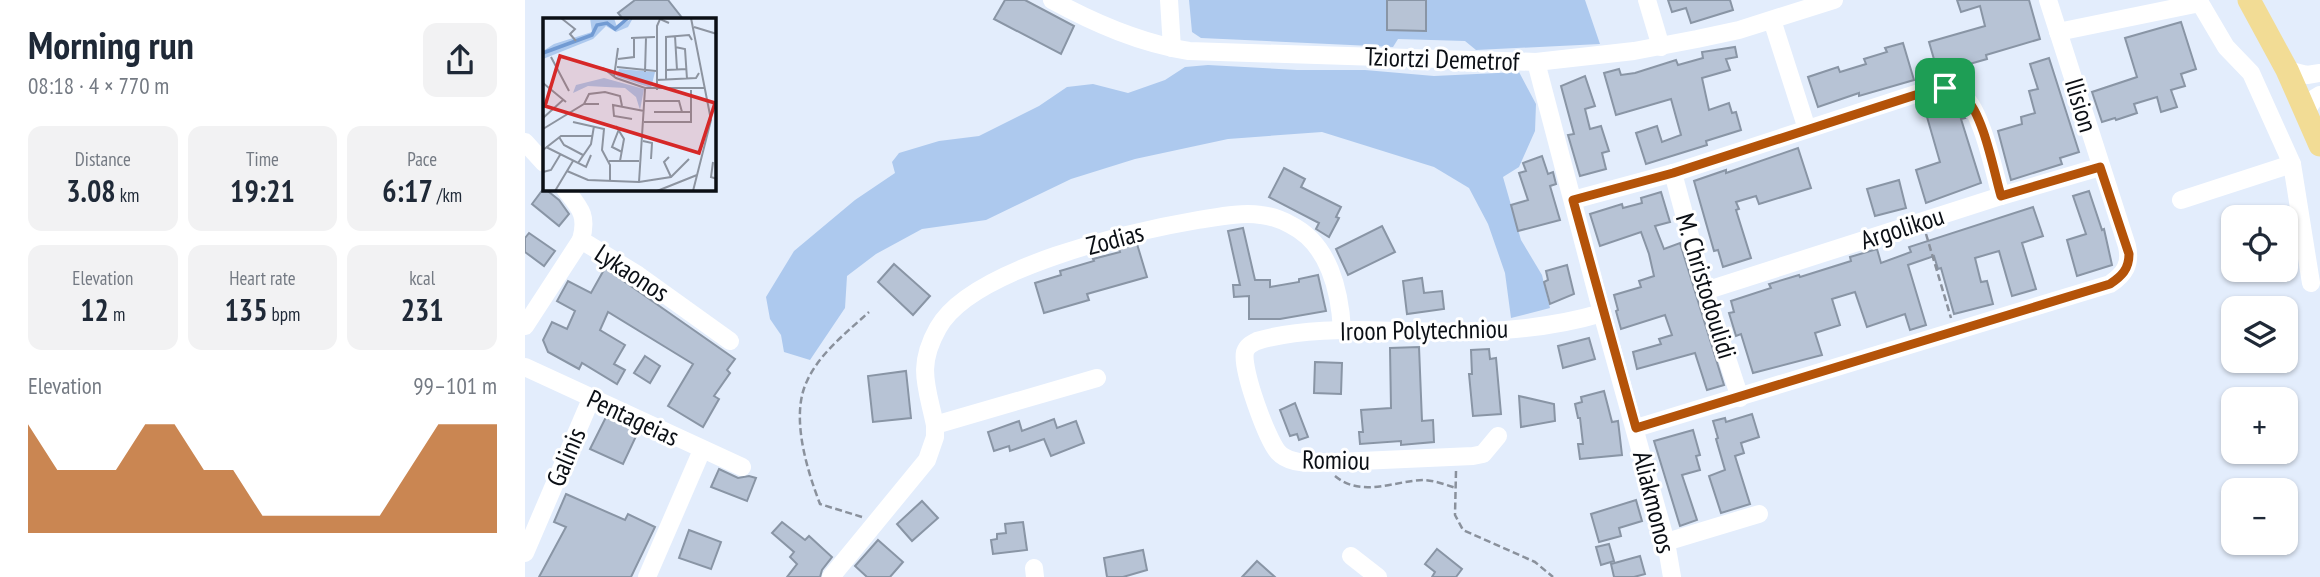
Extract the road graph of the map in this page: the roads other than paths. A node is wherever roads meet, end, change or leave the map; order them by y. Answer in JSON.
{"nodes":[{"id":1,"x":1052,"y":0,"type":"edge"},
{"id":2,"x":1169,"y":0,"type":"edge"},
{"id":3,"x":1647,"y":0,"type":"edge"},
{"id":4,"x":1834,"y":0,"type":"edge"},
{"id":5,"x":2048,"y":0,"type":"edge"},
{"id":6,"x":2249,"y":0,"type":"edge"},
{"id":7,"x":1772,"y":20,"type":"junction"},
{"id":8,"x":2058,"y":32,"type":"junction"},
{"id":9,"x":1661,"y":47,"type":"junction"},
{"id":10,"x":1172,"y":48,"type":"junction"},
{"id":11,"x":1536,"y":62,"type":"junction"},
{"id":12,"x":2287,"y":70,"type":"junction"},
{"id":13,"x":2320,"y":73,"type":"edge"},
{"id":14,"x":2313,"y":103,"type":"edge"},
{"id":15,"x":1807,"y":129,"type":"junction"},
{"id":16,"x":525,"y":142,"type":"edge"},
{"id":17,"x":2320,"y":145,"type":"edge"},
{"id":18,"x":543,"y":162,"type":"edge"},
{"id":19,"x":2292,"y":164,"type":"junction"},
{"id":20,"x":2100,"y":167,"type":"junction"},
{"id":21,"x":1673,"y":173,"type":"junction"},
{"id":22,"x":566,"y":191,"type":"edge"},
{"id":23,"x":2001,"y":196,"type":"junction"},
{"id":24,"x":1573,"y":200,"type":"junction"},
{"id":25,"x":2181,"y":200,"type":"dead end"},
{"id":26,"x":580,"y":240,"type":"junction"},
{"id":27,"x":2311,"y":283,"type":"dead end"},
{"id":28,"x":1705,"y":291,"type":"junction"},
{"id":29,"x":1602,"y":313,"type":"junction"},
{"id":30,"x":525,"y":326,"type":"edge"},
{"id":31,"x":1342,"y":330,"type":"junction"},
{"id":32,"x":730,"y":341,"type":"dead end"},
{"id":33,"x":1247,"y":348,"type":"joint"},
{"id":34,"x":525,"y":367,"type":"edge"},
{"id":35,"x":1097,"y":378,"type":"dead end"},
{"id":36,"x":1740,"y":398,"type":"junction"},
{"id":37,"x":591,"y":399,"type":"junction"},
{"id":38,"x":935,"y":425,"type":"junction"},
{"id":39,"x":1636,"y":428,"type":"junction"},
{"id":40,"x":1498,"y":436,"type":"dead end"},
{"id":41,"x":702,"y":450,"type":"junction"},
{"id":42,"x":742,"y":467,"type":"dead end"},
{"id":43,"x":1759,"y":514,"type":"dead end"},
{"id":44,"x":1667,"y":542,"type":"junction"},
{"id":45,"x":525,"y":553,"type":"edge"},
{"id":46,"x":1351,"y":556,"type":"dead end"},
{"id":47,"x":647,"y":577,"type":"edge"},
{"id":48,"x":831,"y":577,"type":"edge"},
{"id":49,"x":1378,"y":577,"type":"edge"},
{"id":50,"x":1672,"y":577,"type":"edge"}],
"edges":[{"from":1,"to":10,"type":"street","name":"Tziortzi Demetrof"},
{"from":2,"to":10,"type":"street"},
{"from":3,"to":9,"type":"street"},
{"from":4,"to":7,"type":"street","name":"Tziortzi Demetrof"},
{"from":5,"to":8,"type":"street","name":"Ilision"},
{"from":6,"to":12,"type":"main road"},
{"from":7,"to":9,"type":"street","name":"Tziortzi Demetrof"},
{"from":7,"to":15,"type":"street"},
{"from":8,"to":19,"type":"street"},
{"from":8,"to":20,"type":"street","name":"Ilision"},
{"from":9,"to":11,"type":"street","name":"Tziortzi Demetrof"},
{"from":10,"to":11,"type":"street","name":"Tziortzi Demetrof"},
{"from":11,"to":24,"type":"street","name":"Aliakmonos"},
{"from":12,"to":13,"type":"street"},
{"from":12,"to":14,"type":"main road"},
{"from":14,"to":17,"type":"main road"},
{"from":15,"to":21,"type":"street"},
{"from":15,"to":23,"type":"street"},
{"from":16,"to":18,"type":"street"},
{"from":19,"to":25,"type":"street"},
{"from":19,"to":27,"type":"street"},
{"from":20,"to":23,"type":"street","name":"Argolikou"},
{"from":20,"to":36,"type":"street","name":"Ilision"},
{"from":21,"to":24,"type":"street"},
{"from":21,"to":28,"type":"street","name":"M. Christodoulidi"},
{"from":22,"to":26,"type":"street","name":"Lykaonos"},
{"from":23,"to":28,"type":"street","name":"Argolikou"},
{"from":24,"to":29,"type":"street","name":"Aliakmonos"},
{"from":26,"to":30,"type":"street"},
{"from":26,"to":32,"type":"street","name":"Lykaonos"},
{"from":28,"to":36,"type":"street","name":"M. Christodoulidi"},
{"from":29,"to":31,"type":"street","name":"Iroon Polytechniou"},
{"from":29,"to":39,"type":"street","name":"Aliakmonos"},
{"from":31,"to":33,"type":"street","name":"Iroon Polytechniou"},
{"from":31,"to":38,"type":"street","name":"Zodias"},
{"from":33,"to":40,"type":"street","name":"Romiou"},
{"from":34,"to":37,"type":"street","name":"Pentageias"},
{"from":35,"to":38,"type":"street"},
{"from":36,"to":39,"type":"street"},
{"from":37,"to":41,"type":"street","name":"Pentageias"},
{"from":37,"to":45,"type":"street","name":"Galinis"},
{"from":38,"to":48,"type":"street"},
{"from":39,"to":44,"type":"street","name":"Aliakmonos"},
{"from":41,"to":42,"type":"street","name":"Pentageias"},
{"from":41,"to":47,"type":"street"},
{"from":43,"to":44,"type":"street"},
{"from":44,"to":50,"type":"street","name":"Aliakmonos"},
{"from":46,"to":49,"type":"street"}]}
